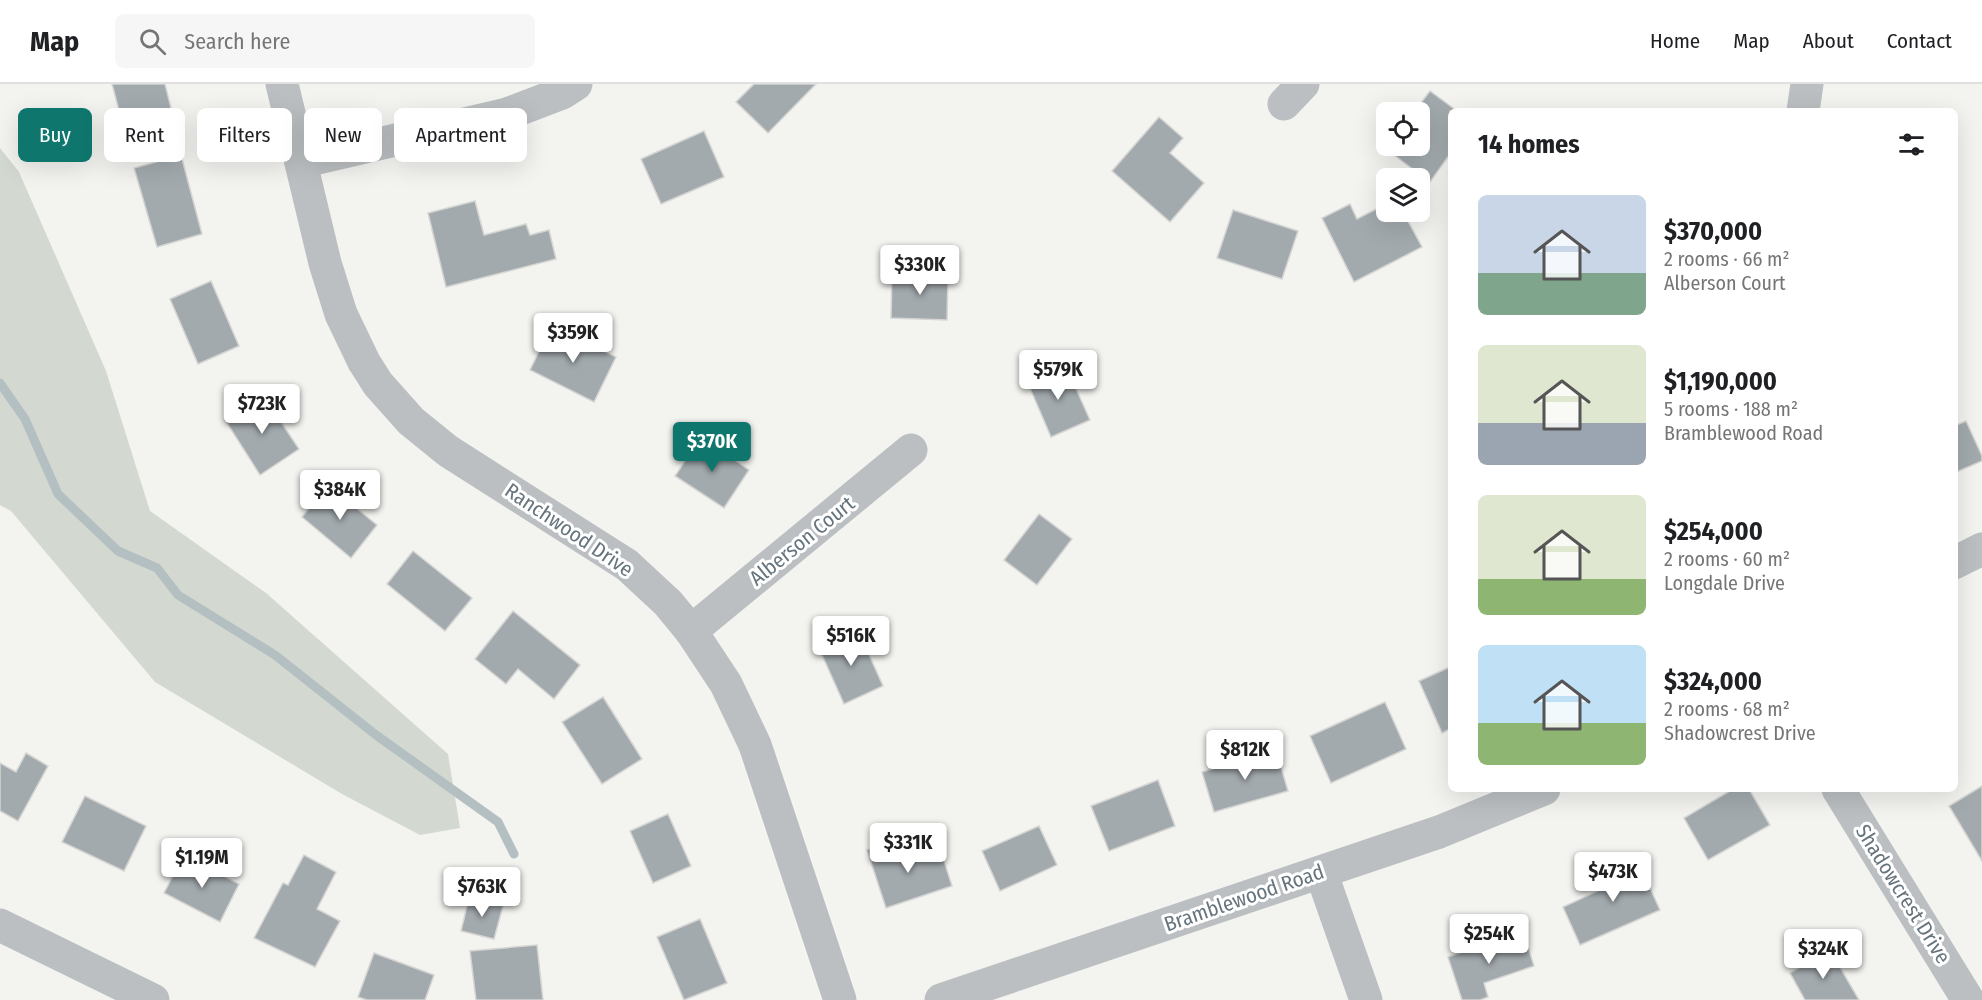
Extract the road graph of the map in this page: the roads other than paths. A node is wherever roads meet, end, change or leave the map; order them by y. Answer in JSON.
{"nodes":[{"id":1,"x":282,"y":84,"type":"edge"},
{"id":2,"x":576,"y":84,"type":"edge"},
{"id":3,"x":1807,"y":84,"type":"edge"},
{"id":4,"x":1803,"y":108,"type":"edge"},
{"id":5,"x":301,"y":162,"type":"junction"},
{"id":6,"x":911,"y":450,"type":"dead end"},
{"id":7,"x":1982,"y":549,"type":"edge"},
{"id":8,"x":1958,"y":561,"type":"edge"},
{"id":9,"x":691,"y":631,"type":"junction"},
{"id":10,"x":1537,"y":792,"type":"edge"},
{"id":11,"x":1840,"y":792,"type":"edge"},
{"id":12,"x":1321,"y":872,"type":"junction"},
{"id":13,"x":0,"y":925,"type":"edge"},
{"id":14,"x":153,"y":1000,"type":"edge"},
{"id":15,"x":840,"y":1000,"type":"edge"},
{"id":16,"x":941,"y":1000,"type":"edge"},
{"id":17,"x":1366,"y":1000,"type":"edge"},
{"id":18,"x":1968,"y":1000,"type":"edge"}],
"edges":[{"from":1,"to":5,"type":"street","name":"Ranchwood Drive"},
{"from":2,"to":5,"type":"street"},
{"from":3,"to":4,"type":"street"},
{"from":5,"to":9,"type":"street","name":"Ranchwood Drive"},
{"from":6,"to":9,"type":"street","name":"Alberson Court"},
{"from":7,"to":8,"type":"street"},
{"from":9,"to":15,"type":"street","name":"Ranchwood Drive"},
{"from":10,"to":12,"type":"street","name":"Bramblewood Road"},
{"from":11,"to":18,"type":"street","name":"Shadowcrest Drive"},
{"from":12,"to":16,"type":"street","name":"Bramblewood Road"},
{"from":12,"to":17,"type":"street"},
{"from":13,"to":14,"type":"street"}]}
